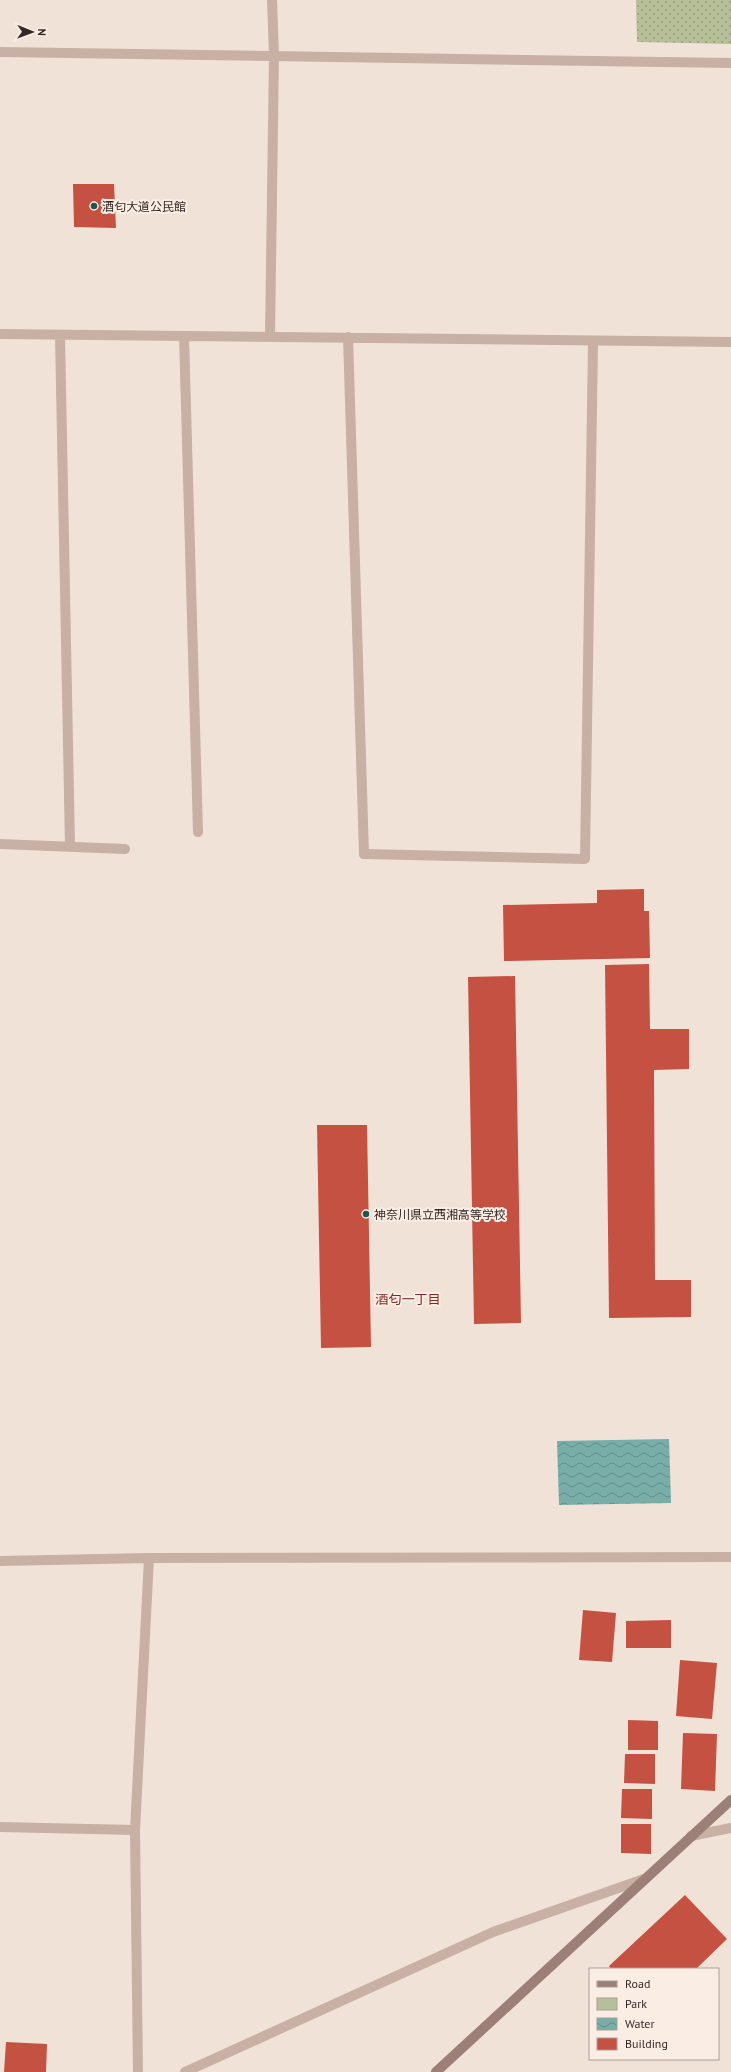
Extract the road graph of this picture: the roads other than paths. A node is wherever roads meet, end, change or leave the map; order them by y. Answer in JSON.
{"nodes":[{"id":1,"x":272,"y":0,"type":"edge"},
{"id":2,"x":0,"y":52,"type":"edge"},
{"id":3,"x":274,"y":55,"type":"junction"},
{"id":4,"x":731,"y":64,"type":"edge"},
{"id":5,"x":0,"y":334,"type":"edge"},
{"id":6,"x":60,"y":335,"type":"junction"},
{"id":7,"x":184,"y":336,"type":"junction"},
{"id":8,"x":270,"y":336,"type":"junction"},
{"id":9,"x":348,"y":337,"type":"junction"},
{"id":10,"x":593,"y":342,"type":"junction"},
{"id":11,"x":731,"y":342,"type":"edge"},
{"id":12,"x":198,"y":832,"type":"dead end"},
{"id":13,"x":0,"y":844,"type":"edge"},
{"id":14,"x":70,"y":846,"type":"junction"},
{"id":15,"x":125,"y":849,"type":"dead end"},
{"id":16,"x":731,"y":1557,"type":"edge"},
{"id":17,"x":149,"y":1558,"type":"junction"},
{"id":18,"x":0,"y":1561,"type":"edge"},
{"id":19,"x":731,"y":1800,"type":"edge"},
{"id":20,"x":0,"y":1827,"type":"edge"},
{"id":21,"x":731,"y":1828,"type":"edge"},
{"id":22,"x":135,"y":1830,"type":"junction"},
{"id":23,"x":691,"y":1836,"type":"junction"},
{"id":24,"x":644,"y":1879,"type":"junction"},
{"id":25,"x":138,"y":2072,"type":"edge"},
{"id":26,"x":185,"y":2072,"type":"edge"},
{"id":27,"x":436,"y":2072,"type":"edge"}],
"edges":[{"from":1,"to":3,"type":"street"},
{"from":2,"to":3,"type":"street"},
{"from":3,"to":4,"type":"street"},
{"from":3,"to":8,"type":"street"},
{"from":5,"to":6,"type":"street"},
{"from":6,"to":7,"type":"street"},
{"from":6,"to":14,"type":"street"},
{"from":7,"to":8,"type":"street"},
{"from":7,"to":12,"type":"street"},
{"from":8,"to":9,"type":"street"},
{"from":9,"to":10,"type":"street"},
{"from":9,"to":10,"type":"street"},
{"from":10,"to":11,"type":"street"},
{"from":13,"to":14,"type":"street"},
{"from":14,"to":15,"type":"street"},
{"from":16,"to":17,"type":"street"},
{"from":17,"to":18,"type":"street"},
{"from":17,"to":22,"type":"street"},
{"from":19,"to":23,"type":"street"},
{"from":20,"to":22,"type":"street"},
{"from":21,"to":23,"type":"street"},
{"from":22,"to":25,"type":"street"},
{"from":23,"to":24,"type":"street"},
{"from":24,"to":26,"type":"street"},
{"from":24,"to":27,"type":"street"}]}
